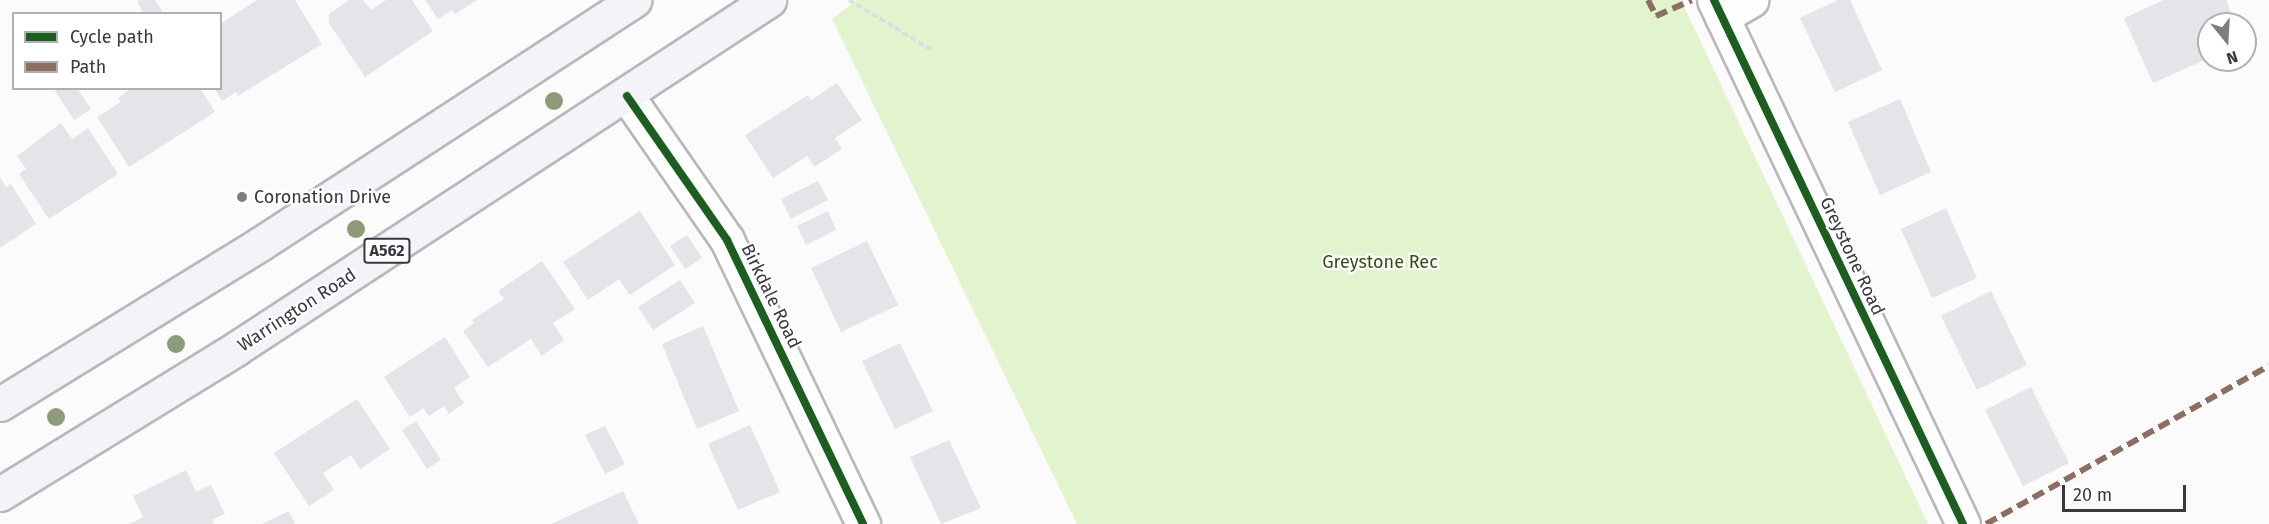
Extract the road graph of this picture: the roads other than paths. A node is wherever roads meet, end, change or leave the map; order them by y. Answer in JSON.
{"nodes":[{"id":1,"x":634,"y":0,"type":"edge"},
{"id":2,"x":769,"y":0,"type":"edge"},
{"id":3,"x":1752,"y":0,"type":"edge"},
{"id":4,"x":1718,"y":8,"type":"edge"},
{"id":5,"x":627,"y":96,"type":"junction"},
{"id":6,"x":0,"y":404,"type":"edge"},
{"id":7,"x":0,"y":494,"type":"edge"},
{"id":8,"x":857,"y":522,"type":"edge"},
{"id":9,"x":1963,"y":524,"type":"edge"}],
"edges":[{"from":1,"to":6,"type":"main road"},
{"from":2,"to":5,"type":"main road","name":"Warrington Road","number":"A562"},
{"from":3,"to":4,"type":"street"},
{"from":4,"to":9,"type":"street","name":"Greystone Road"},
{"from":5,"to":7,"type":"main road","name":"Warrington Road","number":"A562"},
{"from":5,"to":8,"type":"street","name":"Birkdale Road"}]}
